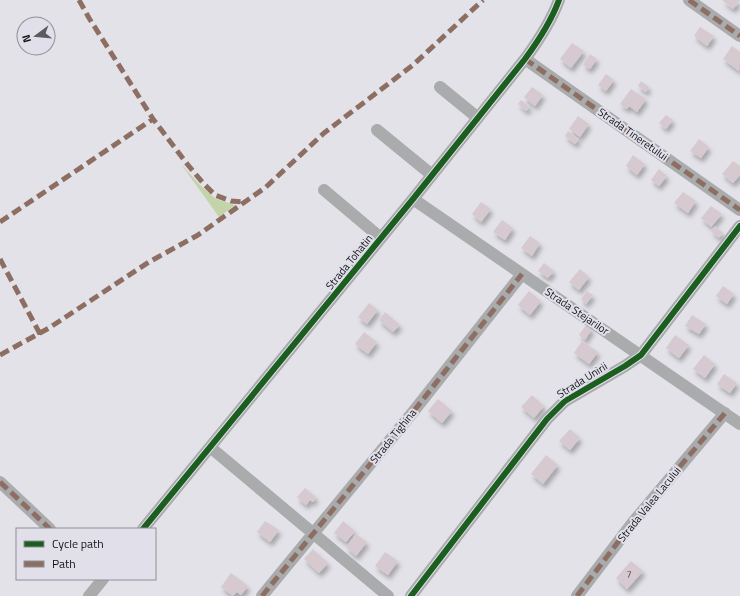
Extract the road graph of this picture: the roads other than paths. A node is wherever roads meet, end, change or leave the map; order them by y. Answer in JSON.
{"nodes":[{"id":1,"x":559,"y":0,"type":"edge"},
{"id":2,"x":689,"y":0,"type":"edge"},
{"id":3,"x":740,"y":36,"type":"edge"},
{"id":4,"x":525,"y":58,"type":"junction"},
{"id":5,"x":440,"y":88,"type":"dead end"},
{"id":6,"x":478,"y":118,"type":"junction"},
{"id":7,"x":377,"y":130,"type":"dead end"},
{"id":8,"x":432,"y":175,"type":"junction"},
{"id":9,"x":324,"y":190,"type":"dead end"},
{"id":10,"x":413,"y":198,"type":"junction"},
{"id":11,"x":740,"y":210,"type":"edge"},
{"id":12,"x":740,"y":226,"type":"edge"},
{"id":13,"x":381,"y":238,"type":"junction"},
{"id":14,"x":522,"y":274,"type":"junction"},
{"id":15,"x":641,"y":355,"type":"junction"},
{"id":16,"x":725,"y":413,"type":"junction"},
{"id":17,"x":740,"y":424,"type":"edge"},
{"id":18,"x":210,"y":447,"type":"junction"},
{"id":19,"x":0,"y":482,"type":"edge"},
{"id":20,"x":49,"y":528,"type":"edge"},
{"id":21,"x":144,"y":528,"type":"edge"},
{"id":22,"x":312,"y":534,"type":"junction"},
{"id":23,"x":102,"y":580,"type":"edge"},
{"id":24,"x":89,"y":596,"type":"edge"},
{"id":25,"x":262,"y":596,"type":"edge"},
{"id":26,"x":388,"y":596,"type":"edge"},
{"id":27,"x":411,"y":596,"type":"edge"},
{"id":28,"x":577,"y":596,"type":"edge"}],
"edges":[{"from":1,"to":4,"type":"street","name":"Strada Tohatin"},
{"from":2,"to":3,"type":"street"},
{"from":4,"to":6,"type":"street","name":"Strada Tohatin"},
{"from":4,"to":11,"type":"street","name":"Strada Tineretului"},
{"from":5,"to":6,"type":"street"},
{"from":6,"to":8,"type":"street","name":"Strada Tohatin"},
{"from":7,"to":8,"type":"street"},
{"from":8,"to":10,"type":"street","name":"Strada Tohatin"},
{"from":9,"to":13,"type":"street"},
{"from":10,"to":13,"type":"street","name":"Strada Tohatin"},
{"from":10,"to":14,"type":"street","name":"Strada Stejarilor"},
{"from":12,"to":15,"type":"street","name":"Strada Unirii"},
{"from":13,"to":18,"type":"street","name":"Strada Tohatin"},
{"from":14,"to":15,"type":"street","name":"Strada Stejarilor"},
{"from":14,"to":22,"type":"street","name":"Strada Tighina"},
{"from":15,"to":16,"type":"street","name":"Strada Stejarilor"},
{"from":15,"to":27,"type":"street","name":"Strada Unirii"},
{"from":16,"to":17,"type":"street","name":"Strada Stejarilor"},
{"from":16,"to":28,"type":"street","name":"Strada Valea Lacului"},
{"from":18,"to":21,"type":"street","name":"Strada Tohatin"},
{"from":18,"to":22,"type":"street"},
{"from":19,"to":20,"type":"street"},
{"from":22,"to":25,"type":"street","name":"Strada Tighina"},
{"from":22,"to":26,"type":"street"},
{"from":23,"to":24,"type":"street"}]}
